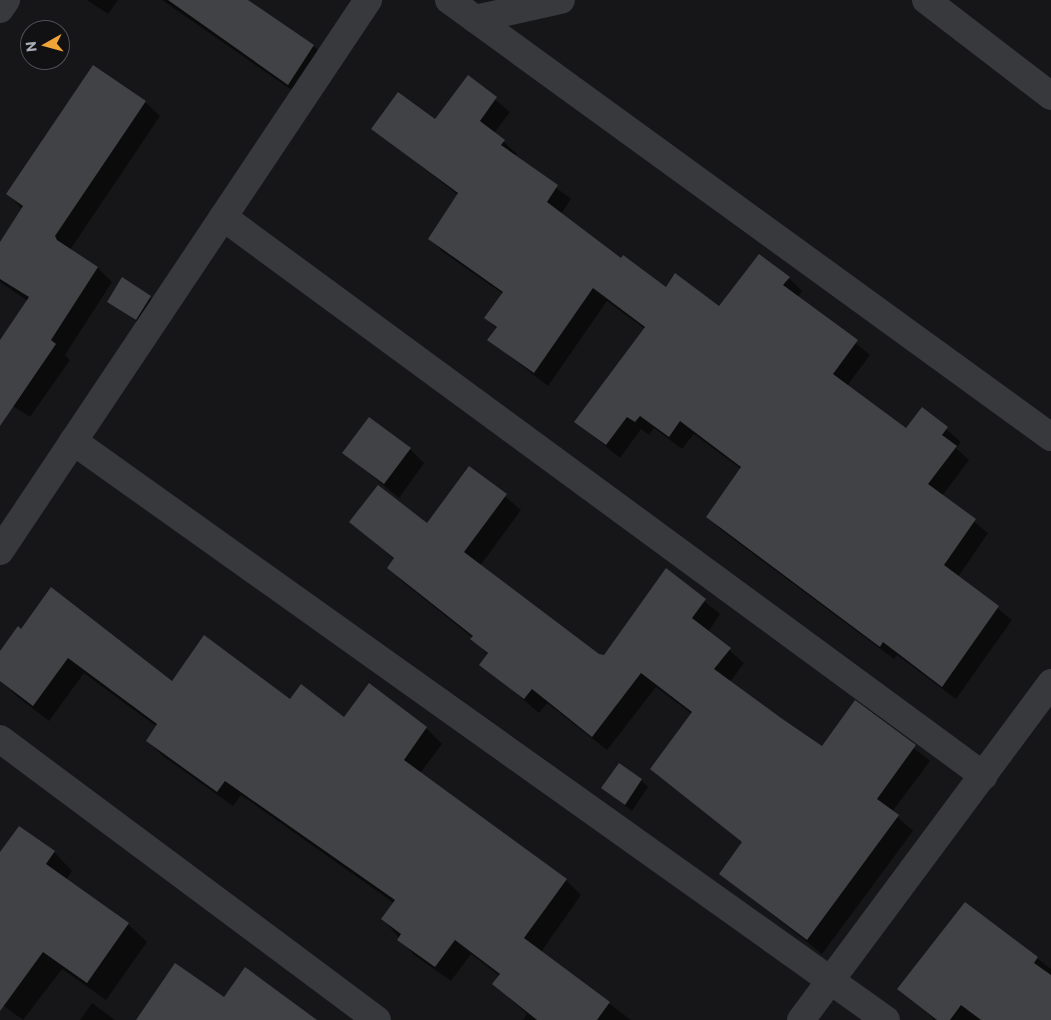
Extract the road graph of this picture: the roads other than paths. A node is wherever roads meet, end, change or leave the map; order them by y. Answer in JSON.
{"nodes":[{"id":1,"x":6,"y":0,"type":"edge"},
{"id":2,"x":368,"y":0,"type":"edge"},
{"id":3,"x":449,"y":0,"type":"edge"},
{"id":4,"x":561,"y":0,"type":"edge"},
{"id":5,"x":926,"y":0,"type":"edge"},
{"id":6,"x":0,"y":9,"type":"edge"},
{"id":7,"x":475,"y":19,"type":"junction"},
{"id":8,"x":1051,"y":96,"type":"edge"},
{"id":9,"x":223,"y":217,"type":"junction"},
{"id":10,"x":1051,"y":437,"type":"edge"},
{"id":11,"x":73,"y":441,"type":"junction"},
{"id":12,"x":0,"y":550,"type":"edge"},
{"id":13,"x":1051,"y":683,"type":"edge"},
{"id":14,"x":0,"y":739,"type":"edge"},
{"id":15,"x":984,"y":776,"type":"junction"},
{"id":16,"x":830,"y":978,"type":"junction"},
{"id":17,"x":377,"y":1020,"type":"edge"},
{"id":18,"x":801,"y":1020,"type":"edge"},
{"id":19,"x":886,"y":1020,"type":"edge"}],
"edges":[{"from":1,"to":6,"type":"street"},
{"from":2,"to":9,"type":"street"},
{"from":3,"to":7,"type":"street"},
{"from":4,"to":7,"type":"street"},
{"from":5,"to":8,"type":"street"},
{"from":7,"to":10,"type":"street"},
{"from":9,"to":11,"type":"street"},
{"from":9,"to":15,"type":"street"},
{"from":11,"to":12,"type":"street"},
{"from":11,"to":16,"type":"street"},
{"from":13,"to":15,"type":"street"},
{"from":14,"to":17,"type":"street"},
{"from":15,"to":16,"type":"street"},
{"from":16,"to":18,"type":"street"},
{"from":16,"to":19,"type":"street"}]}
